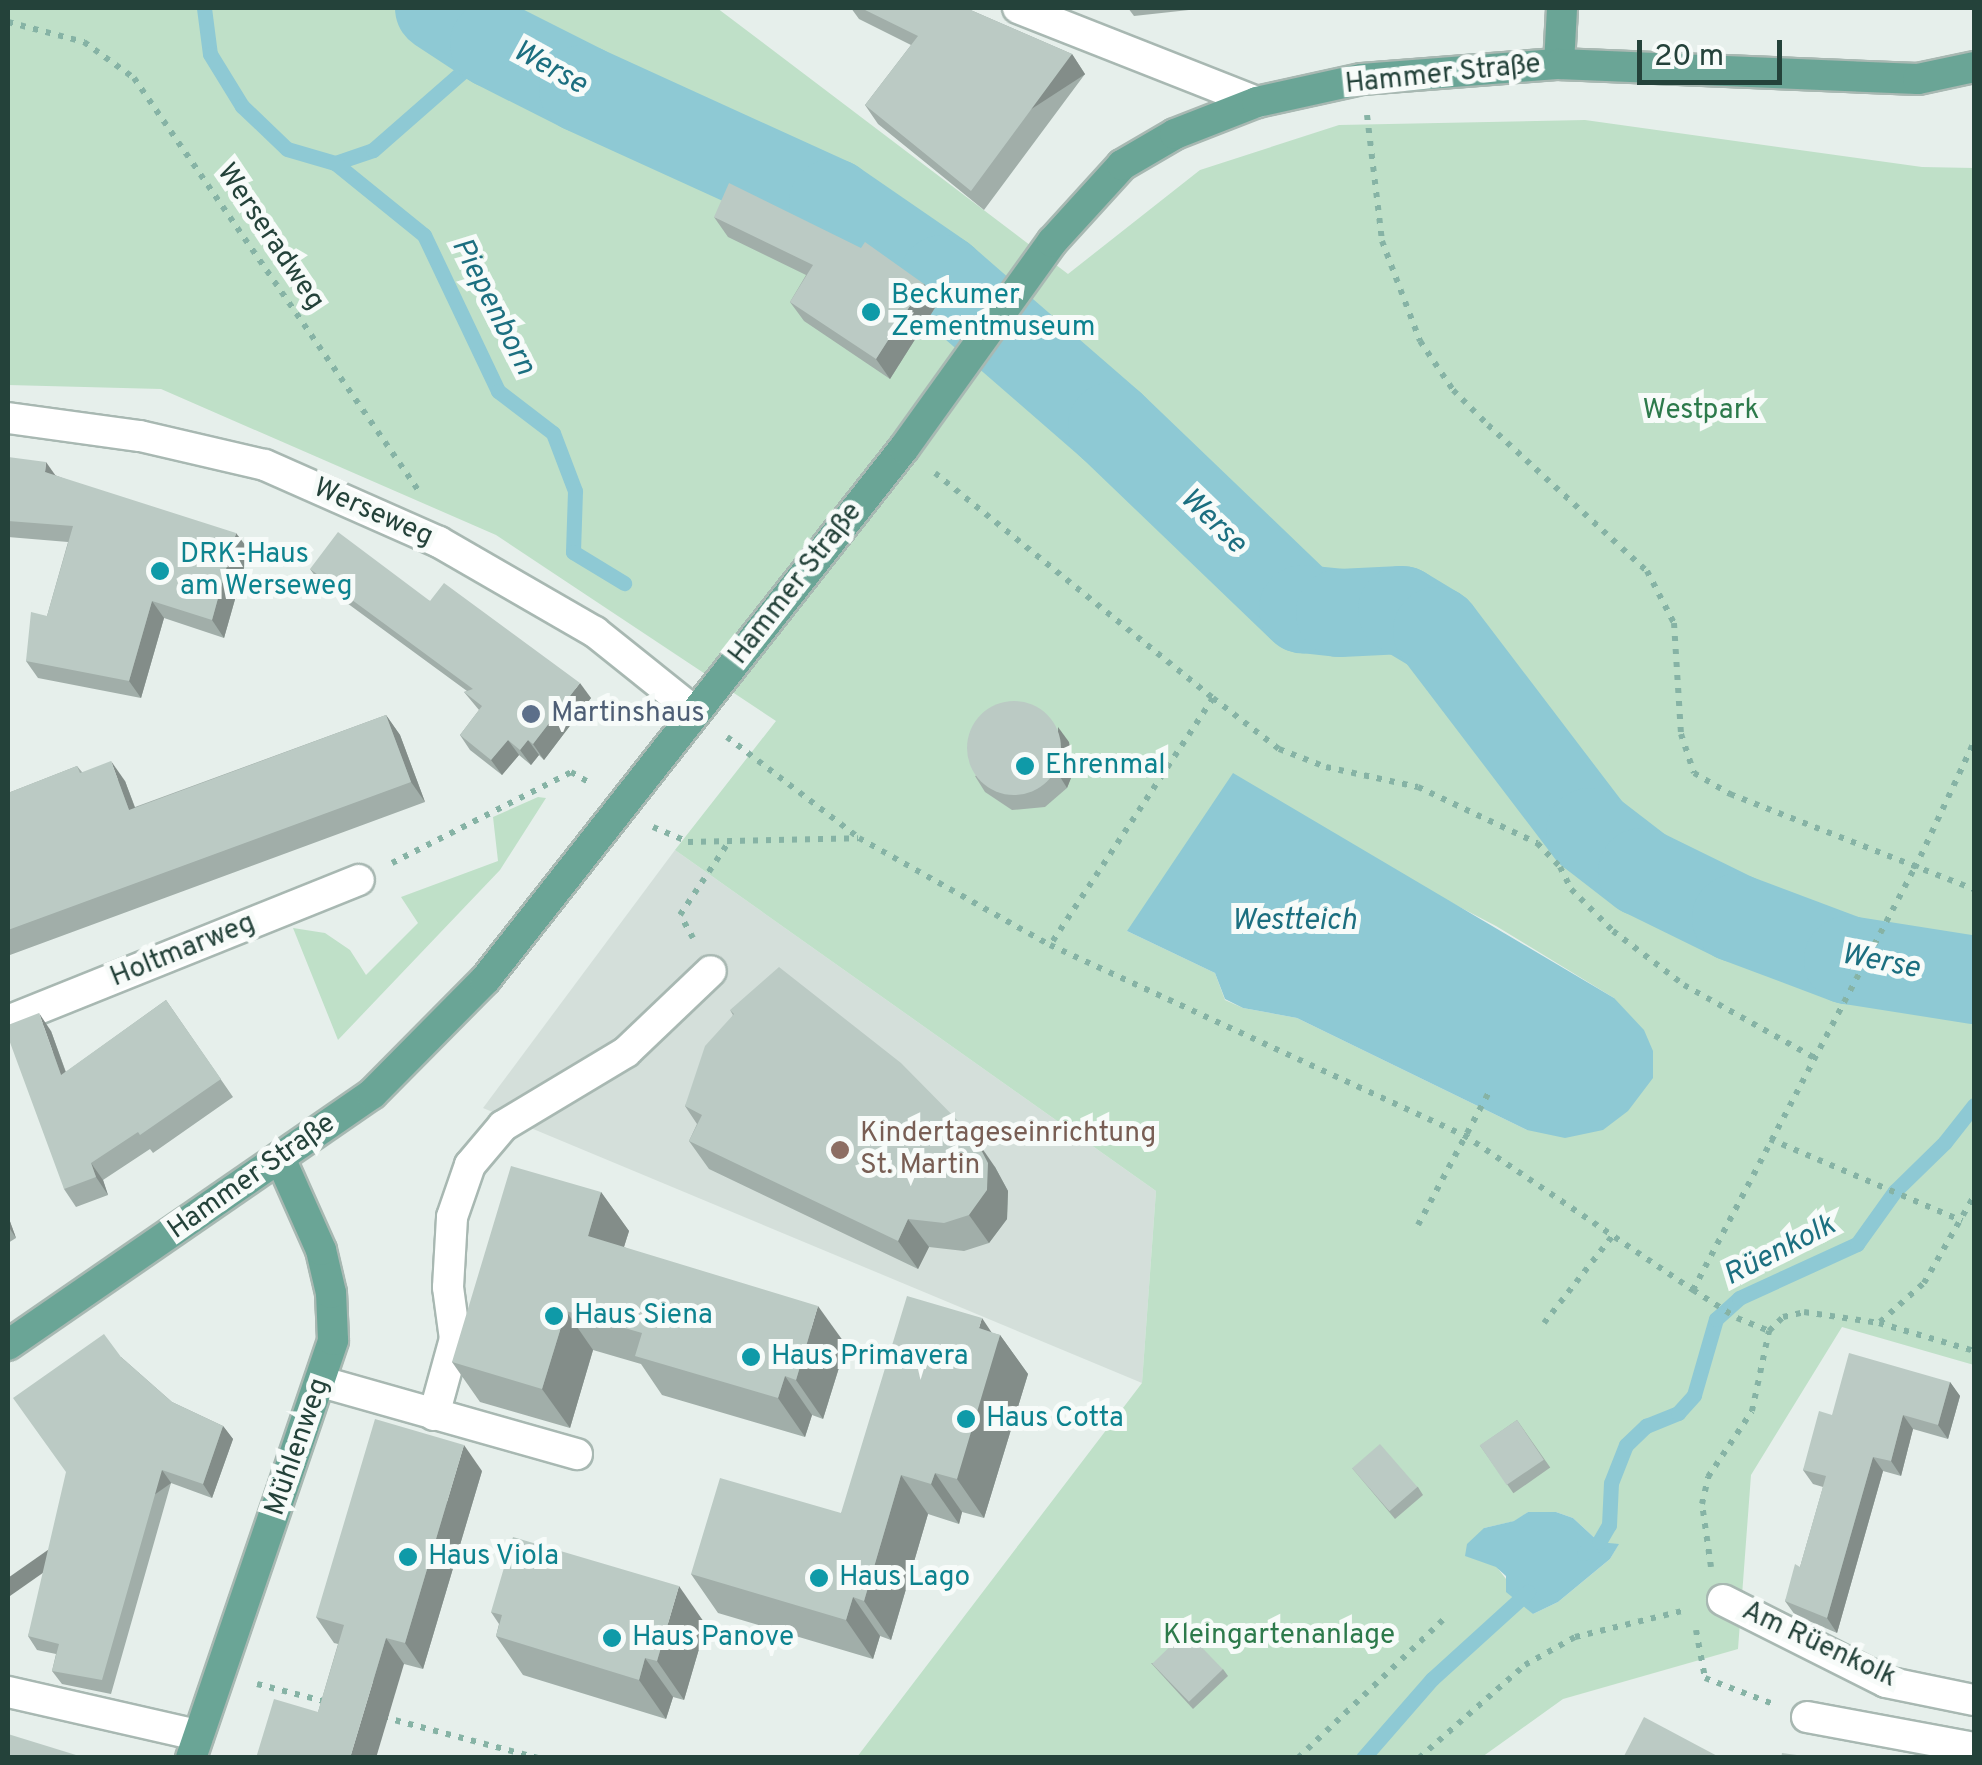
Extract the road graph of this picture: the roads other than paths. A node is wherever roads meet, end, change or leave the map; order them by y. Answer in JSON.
{"nodes":[{"id":1,"x":1018,"y":8,"type":"edge"},
{"id":2,"x":1562,"y":8,"type":"edge"},
{"id":3,"x":1559,"y":64,"type":"junction"},
{"id":4,"x":1974,"y":67,"type":"edge"},
{"id":5,"x":1257,"y":102,"type":"junction"},
{"id":6,"x":8,"y":418,"type":"edge"},
{"id":7,"x":694,"y":712,"type":"junction"},
{"id":8,"x":359,"y":880,"type":"road end"},
{"id":9,"x":711,"y":970,"type":"road end"},
{"id":10,"x":8,"y":1021,"type":"edge"},
{"id":11,"x":280,"y":1158,"type":"junction"},
{"id":12,"x":8,"y":1345,"type":"edge"},
{"id":13,"x":322,"y":1382,"type":"junction"},
{"id":14,"x":434,"y":1414,"type":"junction"},
{"id":15,"x":577,"y":1454,"type":"dead end"},
{"id":16,"x":1724,"y":1600,"type":"road end"},
{"id":17,"x":8,"y":1692,"type":"edge"},
{"id":18,"x":1974,"y":1700,"type":"edge"},
{"id":19,"x":1807,"y":1717,"type":"road end"},
{"id":20,"x":195,"y":1746,"type":"edge"},
{"id":21,"x":1974,"y":1748,"type":"edge"}],
"edges":[{"from":1,"to":5,"type":"street"},
{"from":2,"to":3,"type":"main road"},
{"from":3,"to":4,"type":"main road","name":"Hammer Straße"},
{"from":3,"to":5,"type":"main road","name":"Hammer Straße"},
{"from":5,"to":7,"type":"main road","name":"Hammer Straße"},
{"from":6,"to":7,"type":"street","name":"Werseweg"},
{"from":7,"to":11,"type":"main road","name":"Hammer Straße"},
{"from":8,"to":10,"type":"street","name":"Holtmarweg"},
{"from":9,"to":14,"type":"street"},
{"from":11,"to":12,"type":"main road","name":"Hammer Straße"},
{"from":11,"to":13,"type":"main road","name":"Mühlenweg"},
{"from":13,"to":14,"type":"street"},
{"from":13,"to":20,"type":"main road","name":"Mühlenweg"},
{"from":14,"to":15,"type":"street"},
{"from":16,"to":18,"type":"street","name":"Am Rüenkolk"},
{"from":17,"to":20,"type":"street","name":"Mühlenweg"},
{"from":19,"to":21,"type":"street","name":"Am Rüenkolk"}]}
